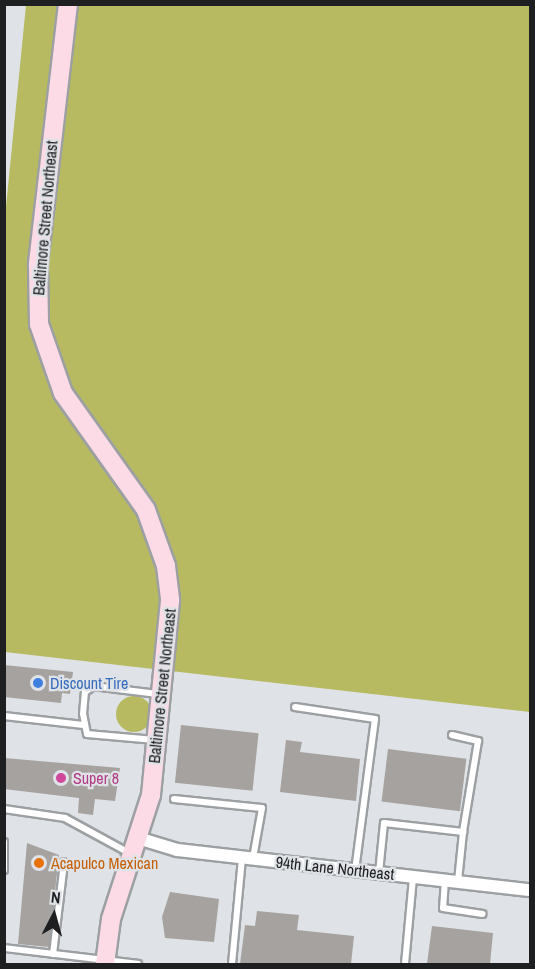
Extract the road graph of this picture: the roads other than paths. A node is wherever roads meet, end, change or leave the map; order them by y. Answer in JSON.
{"nodes":[{"id":1,"x":68,"y":4,"type":"edge"},
{"id":2,"x":162,"y":694,"type":"junction"},
{"id":3,"x":295,"y":707,"type":"dead end"},
{"id":4,"x":4,"y":716,"type":"edge"},
{"id":5,"x":83,"y":725,"type":"junction"},
{"id":6,"x":452,"y":735,"type":"dead end"},
{"id":7,"x":157,"y":740,"type":"junction"},
{"id":8,"x":174,"y":798,"type":"dead end"},
{"id":9,"x":4,"y":810,"type":"edge"},
{"id":10,"x":463,"y":832,"type":"junction"},
{"id":11,"x":4,"y":842,"type":"edge"},
{"id":12,"x":137,"y":847,"type":"junction"},
{"id":13,"x":247,"y":858,"type":"junction"},
{"id":14,"x":64,"y":863,"type":"dead end"},
{"id":15,"x":4,"y":870,"type":"edge"},
{"id":16,"x":356,"y":870,"type":"junction"},
{"id":17,"x":379,"y":873,"type":"junction"},
{"id":18,"x":413,"y":876,"type":"junction"},
{"id":19,"x":445,"y":880,"type":"junction"},
{"id":20,"x":458,"y":881,"type":"junction"},
{"id":21,"x":531,"y":890,"type":"edge"},
{"id":22,"x":483,"y":914,"type":"dead end"},
{"id":23,"x":4,"y":948,"type":"edge"},
{"id":24,"x":53,"y":954,"type":"junction"},
{"id":25,"x":105,"y":962,"type":"edge"},
{"id":26,"x":138,"y":964,"type":"edge"},
{"id":27,"x":232,"y":964,"type":"edge"},
{"id":28,"x":405,"y":964,"type":"edge"}],
"edges":[{"from":1,"to":2,"type":"street","name":"Baltimore Street Northeast"},
{"from":2,"to":5,"type":"lane"},
{"from":2,"to":7,"type":"street","name":"Baltimore Street Northeast"},
{"from":3,"to":16,"type":"lane"},
{"from":4,"to":5,"type":"lane"},
{"from":5,"to":7,"type":"lane"},
{"from":6,"to":10,"type":"lane"},
{"from":7,"to":12,"type":"street","name":"Baltimore Street Northeast"},
{"from":8,"to":13,"type":"lane"},
{"from":9,"to":12,"type":"lane"},
{"from":10,"to":17,"type":"lane"},
{"from":10,"to":20,"type":"lane"},
{"from":11,"to":15,"type":"lane"},
{"from":12,"to":13,"type":"street","name":"94th Lane Northeast"},
{"from":12,"to":25,"type":"street","name":"Baltimore Street Northeast"},
{"from":13,"to":16,"type":"street","name":"94th Lane Northeast"},
{"from":13,"to":27,"type":"lane"},
{"from":14,"to":24,"type":"lane"},
{"from":16,"to":17,"type":"street","name":"94th Lane Northeast"},
{"from":17,"to":18,"type":"street","name":"94th Lane Northeast"},
{"from":18,"to":19,"type":"street","name":"94th Lane Northeast"},
{"from":18,"to":28,"type":"lane"},
{"from":19,"to":20,"type":"street","name":"94th Lane Northeast"},
{"from":19,"to":22,"type":"lane"},
{"from":20,"to":21,"type":"street","name":"94th Lane Northeast"},
{"from":23,"to":24,"type":"lane"},
{"from":24,"to":25,"type":"lane"},
{"from":25,"to":26,"type":"lane"}]}
